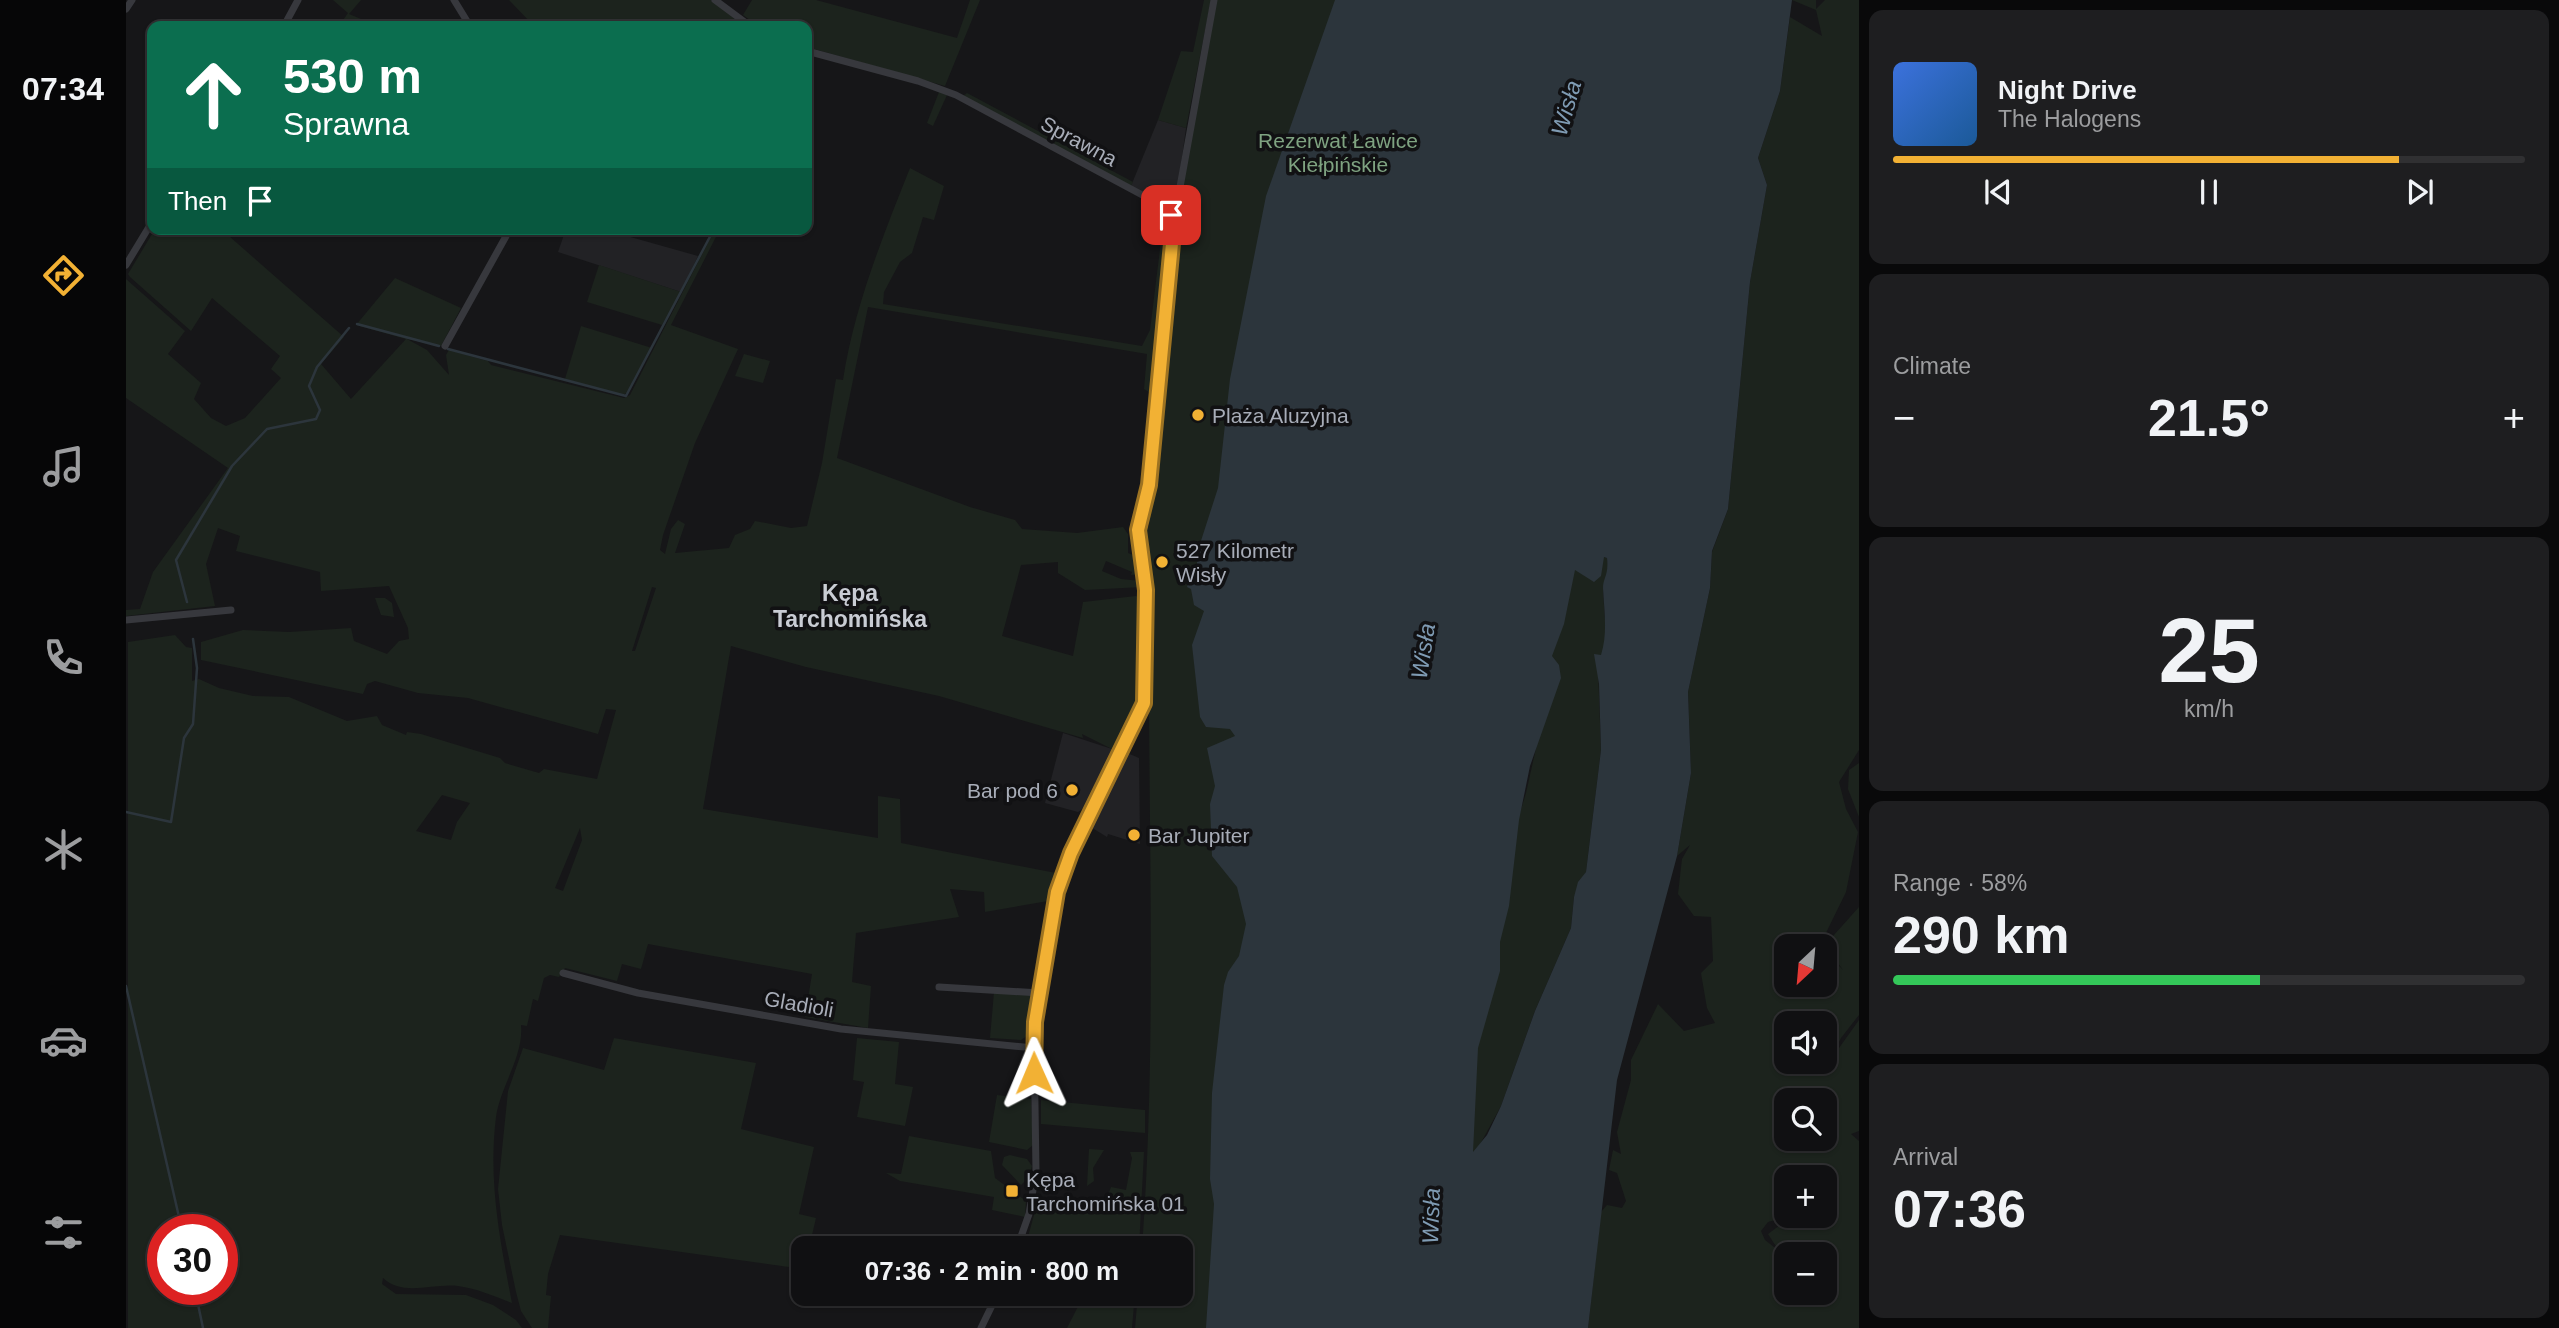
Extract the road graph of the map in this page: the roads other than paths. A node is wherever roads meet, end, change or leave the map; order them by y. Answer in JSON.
{"nodes":[{"id":1,"x":132,"y":0,"type":"edge"},
{"id":2,"x":298,"y":0,"type":"edge"},
{"id":3,"x":454,"y":0,"type":"edge"},
{"id":4,"x":715,"y":0,"type":"edge"},
{"id":5,"x":1214,"y":0,"type":"edge"},
{"id":6,"x":126,"y":9,"type":"edge"},
{"id":7,"x":287,"y":21,"type":"edge"},
{"id":8,"x":467,"y":21,"type":"edge"},
{"id":9,"x":743,"y":21,"type":"edge"},
{"id":10,"x":812,"y":52,"type":"edge"},
{"id":11,"x":1171,"y":215,"type":"junction"},
{"id":12,"x":147,"y":230,"type":"edge"},
{"id":13,"x":507,"y":235,"type":"edge"},
{"id":14,"x":126,"y":265,"type":"edge"},
{"id":15,"x":445,"y":346,"type":"dead end"},
{"id":16,"x":231,"y":610,"type":"dead end"},
{"id":17,"x":126,"y":620,"type":"edge"},
{"id":18,"x":563,"y":973,"type":"dead end"},
{"id":19,"x":939,"y":987,"type":"dead end"},
{"id":20,"x":1040,"y":993,"type":"junction"},
{"id":21,"x":1034,"y":1048,"type":"junction"},
{"id":22,"x":1021,"y":1236,"type":"edge"},
{"id":23,"x":992,"y":1306,"type":"edge"},
{"id":24,"x":981,"y":1328,"type":"edge"}],
"edges":[{"from":1,"to":6,"type":"street"},
{"from":2,"to":7,"type":"street"},
{"from":3,"to":8,"type":"street"},
{"from":4,"to":9,"type":"street"},
{"from":5,"to":11,"type":"street"},
{"from":10,"to":11,"type":"street","name":"Sprawna"},
{"from":11,"to":20,"type":"street"},
{"from":12,"to":14,"type":"street"},
{"from":13,"to":15,"type":"street"},
{"from":16,"to":17,"type":"street"},
{"from":18,"to":21,"type":"street","name":"Gladioli"},
{"from":19,"to":20,"type":"street"},
{"from":20,"to":21,"type":"street"},
{"from":21,"to":22,"type":"street"},
{"from":23,"to":24,"type":"street"}]}
